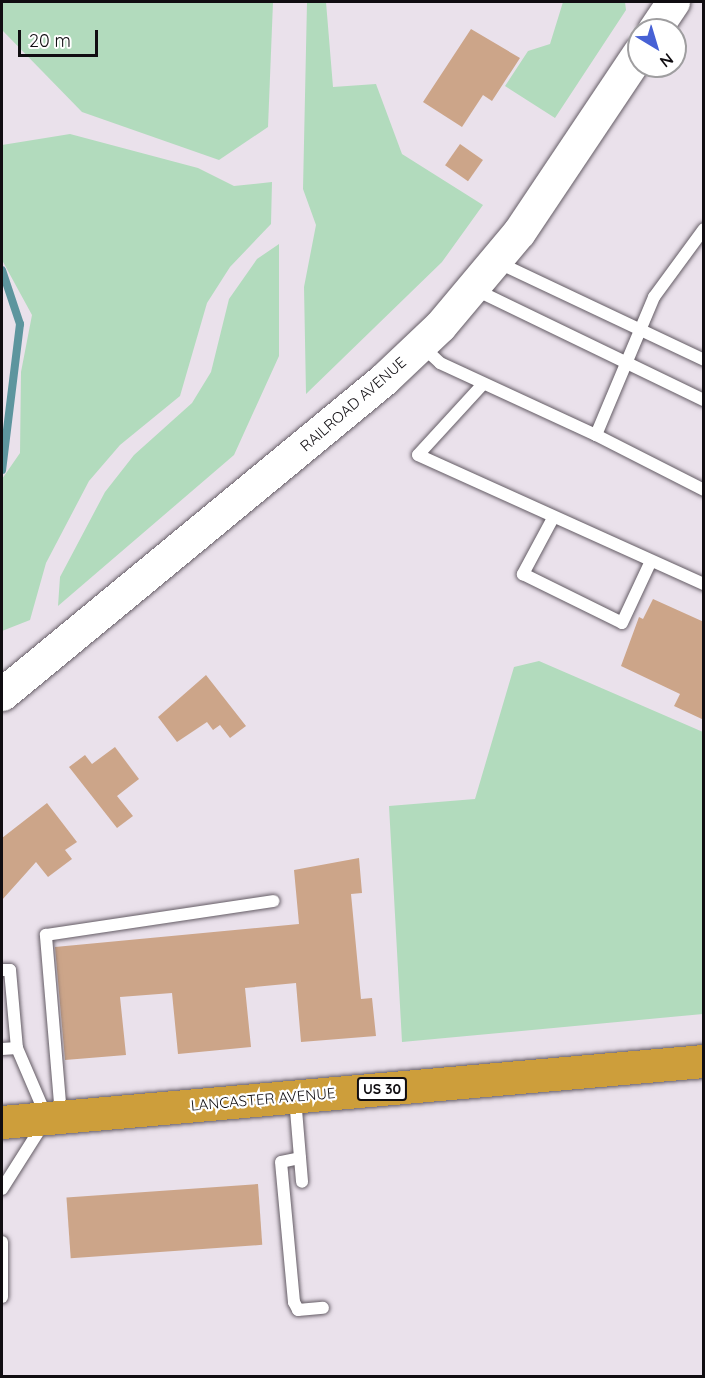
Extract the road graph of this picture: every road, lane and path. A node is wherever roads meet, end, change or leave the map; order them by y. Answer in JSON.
{"nodes":[{"id":1,"x":673,"y":2,"type":"edge"},
{"id":2,"x":662,"y":18,"type":"edge"},
{"id":3,"x":627,"y":71,"type":"edge"},
{"id":4,"x":704,"y":229,"type":"edge"},
{"id":5,"x":497,"y":262,"type":"junction"},
{"id":6,"x":474,"y":289,"type":"junction"},
{"id":7,"x":640,"y":331,"type":"junction"},
{"id":8,"x":420,"y":344,"type":"junction"},
{"id":9,"x":704,"y":360,"type":"edge"},
{"id":10,"x":625,"y":362,"type":"junction"},
{"id":11,"x":483,"y":384,"type":"junction"},
{"id":12,"x":704,"y":400,"type":"edge"},
{"id":13,"x":596,"y":435,"type":"junction"},
{"id":14,"x":704,"y":490,"type":"edge"},
{"id":15,"x":554,"y":518,"type":"junction"},
{"id":16,"x":650,"y":563,"type":"junction"},
{"id":17,"x":704,"y":584,"type":"edge"},
{"id":18,"x":2,"y":693,"type":"edge"},
{"id":19,"x":273,"y":901,"type":"dead end"},
{"id":20,"x":2,"y":970,"type":"edge"},
{"id":21,"x":17,"y":1048,"type":"junction"},
{"id":22,"x":2,"y":1049,"type":"edge"},
{"id":23,"x":704,"y":1061,"type":"edge"},
{"id":24,"x":295,"y":1097,"type":"junction"},
{"id":25,"x":54,"y":1117,"type":"junction"},
{"id":26,"x":2,"y":1122,"type":"edge"},
{"id":27,"x":300,"y":1158,"type":"junction"},
{"id":28,"x":302,"y":1182,"type":"dead end"},
{"id":29,"x":2,"y":1189,"type":"edge"},
{"id":30,"x":2,"y":1242,"type":"edge"},
{"id":31,"x":2,"y":1297,"type":"edge"},
{"id":32,"x":323,"y":1308,"type":"dead end"}],
"edges":[{"from":1,"to":2,"type":"street"},
{"from":3,"to":5,"type":"street","name":"RAILROAD AVENUE"},
{"from":4,"to":7,"type":"lane"},
{"from":5,"to":6,"type":"street","name":"RAILROAD AVENUE"},
{"from":5,"to":7,"type":"lane"},
{"from":6,"to":8,"type":"street","name":"RAILROAD AVENUE"},
{"from":6,"to":10,"type":"lane"},
{"from":7,"to":9,"type":"lane"},
{"from":7,"to":10,"type":"lane"},
{"from":8,"to":11,"type":"lane"},
{"from":8,"to":18,"type":"street","name":"RAILROAD AVENUE"},
{"from":10,"to":12,"type":"lane"},
{"from":10,"to":13,"type":"lane"},
{"from":11,"to":13,"type":"lane"},
{"from":11,"to":15,"type":"lane"},
{"from":13,"to":14,"type":"lane"},
{"from":15,"to":16,"type":"lane"},
{"from":15,"to":16,"type":"lane"},
{"from":16,"to":17,"type":"lane"},
{"from":19,"to":25,"type":"lane"},
{"from":20,"to":21,"type":"lane"},
{"from":21,"to":22,"type":"lane"},
{"from":21,"to":25,"type":"lane"},
{"from":23,"to":24,"type":"highway","name":"LANCASTER AVENUE","number":"US 30"},
{"from":24,"to":25,"type":"highway","name":"LANCASTER AVENUE","number":"US 30"},
{"from":24,"to":27,"type":"lane"},
{"from":25,"to":26,"type":"highway","name":"LANCASTER AVENUE","number":"US 30"},
{"from":25,"to":29,"type":"lane"},
{"from":27,"to":28,"type":"lane"},
{"from":27,"to":32,"type":"lane"},
{"from":30,"to":31,"type":"lane"}]}
